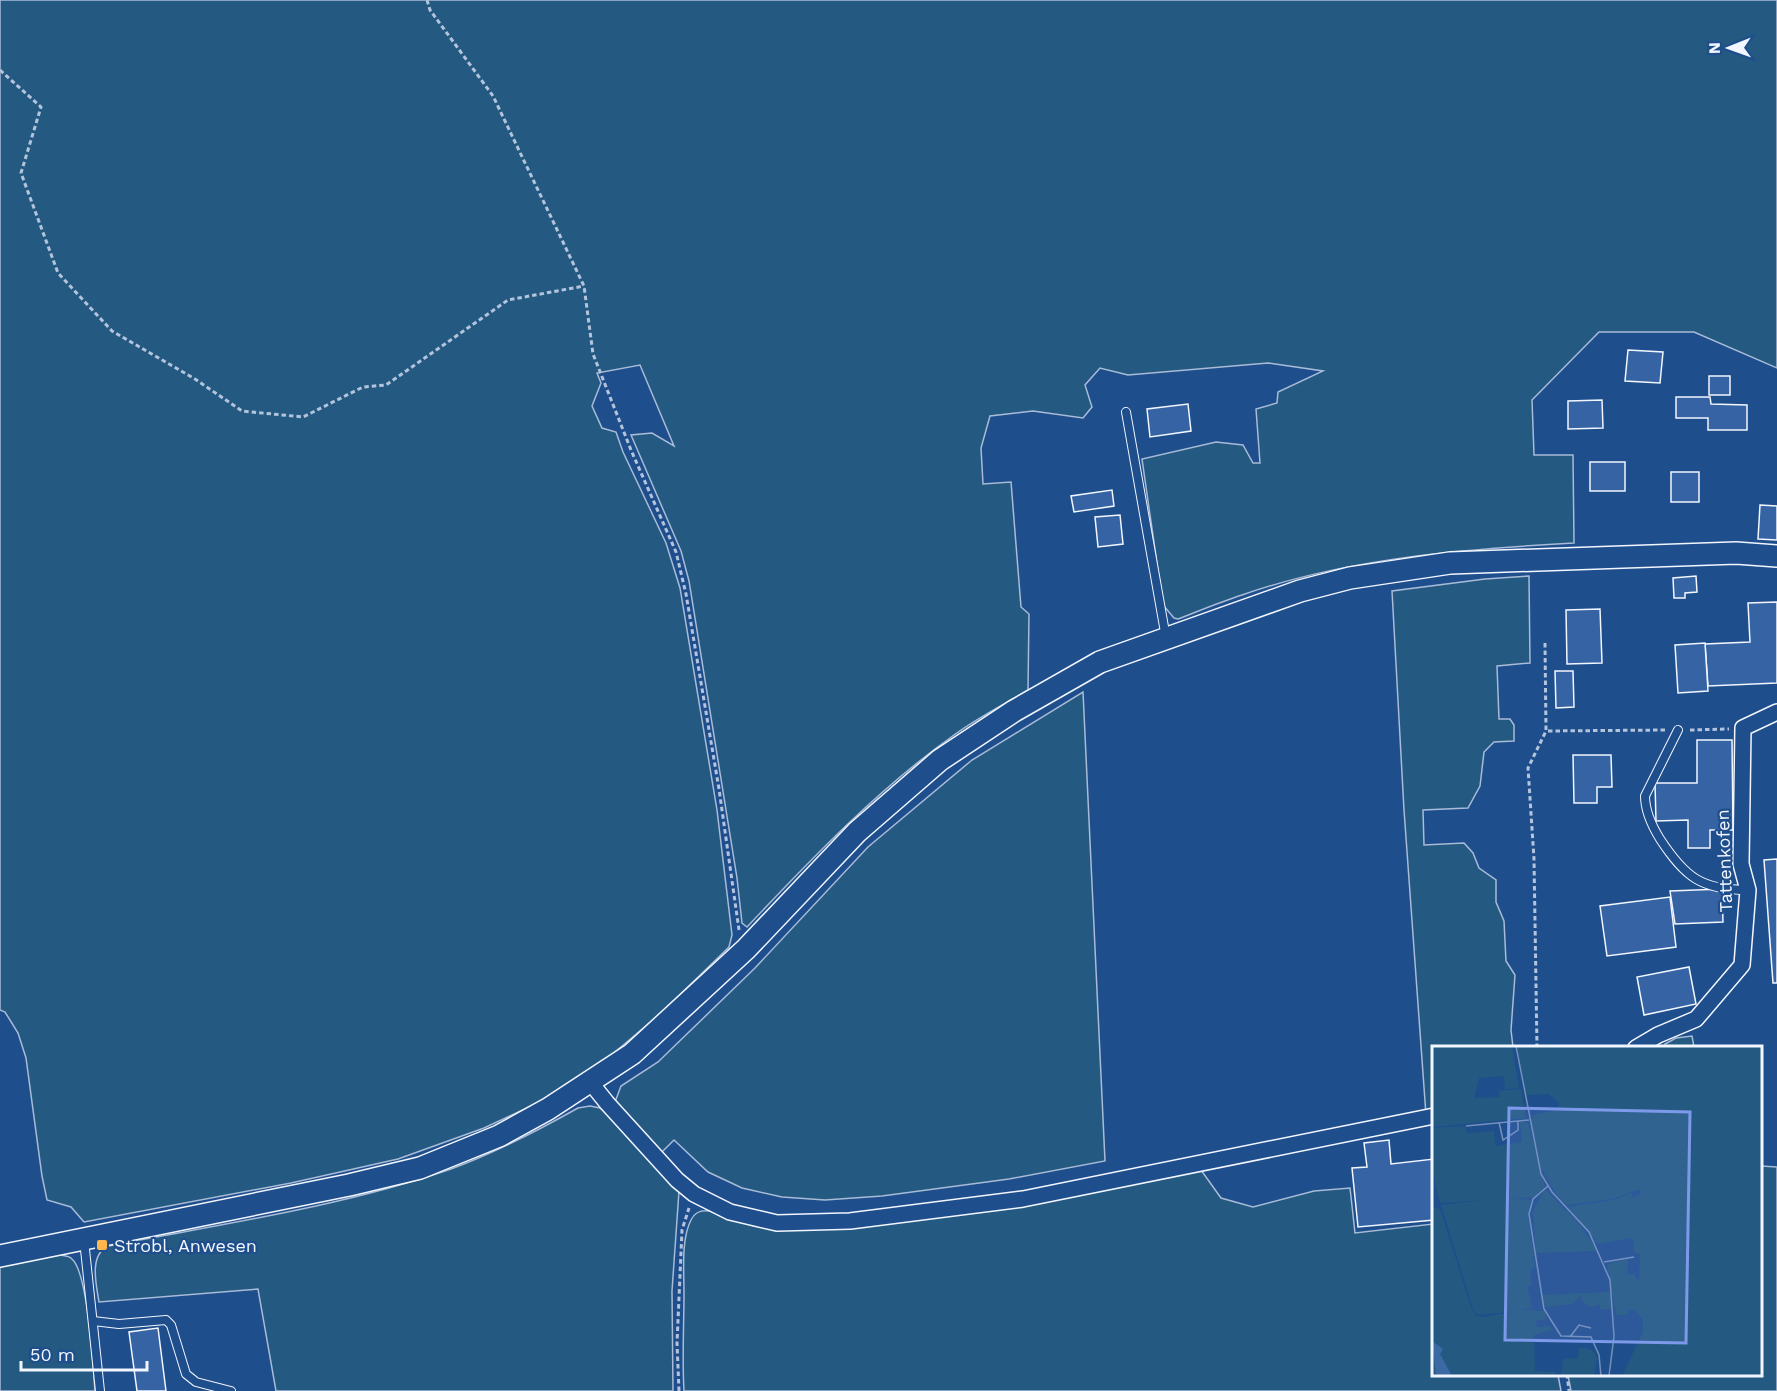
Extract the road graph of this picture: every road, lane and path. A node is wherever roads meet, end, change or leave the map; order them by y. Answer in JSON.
{"nodes":[{"id":1,"x":427,"y":0,"type":"edge"},
{"id":2,"x":0,"y":70,"type":"edge"},
{"id":3,"x":584,"y":286,"type":"junction"},
{"id":4,"x":1126,"y":412,"type":"dead end"},
{"id":5,"x":1777,"y":556,"type":"edge"},
{"id":6,"x":1167,"y":639,"type":"junction"},
{"id":7,"x":1545,"y":643,"type":"dead end"},
{"id":8,"x":1777,"y":712,"type":"edge"},
{"id":9,"x":1743,"y":728,"type":"junction"},
{"id":10,"x":1678,"y":730,"type":"junction"},
{"id":11,"x":1546,"y":731,"type":"junction"},
{"id":12,"x":1748,"y":890,"type":"junction"},
{"id":13,"x":746,"y":949,"type":"junction"},
{"id":14,"x":1537,"y":1046,"type":"edge"},
{"id":15,"x":1638,"y":1046,"type":"edge"},
{"id":16,"x":591,"y":1083,"type":"junction"},
{"id":17,"x":1432,"y":1116,"type":"edge"},
{"id":18,"x":694,"y":1194,"type":"junction"},
{"id":19,"x":84,"y":1239,"type":"junction"},
{"id":20,"x":0,"y":1256,"type":"edge"},
{"id":21,"x":93,"y":1321,"type":"junction"},
{"id":22,"x":1567,"y":1376,"type":"edge"},
{"id":23,"x":100,"y":1391,"type":"edge"},
{"id":24,"x":231,"y":1391,"type":"edge"},
{"id":25,"x":679,"y":1391,"type":"edge"},
{"id":26,"x":1569,"y":1391,"type":"edge"}],
"edges":[{"from":1,"to":3,"type":"path"},
{"from":2,"to":3,"type":"path"},
{"from":3,"to":13,"type":"path"},
{"from":4,"to":6,"type":"lane"},
{"from":5,"to":6,"type":"main road"},
{"from":6,"to":13,"type":"main road"},
{"from":7,"to":11,"type":"path"},
{"from":8,"to":9,"type":"street"},
{"from":9,"to":10,"type":"path"},
{"from":9,"to":12,"type":"street","name":"Tattenkofen"},
{"from":10,"to":11,"type":"path"},
{"from":10,"to":12,"type":"lane"},
{"from":11,"to":14,"type":"path"},
{"from":12,"to":15,"type":"street","name":"Tattenkofen"},
{"from":13,"to":16,"type":"main road"},
{"from":16,"to":18,"type":"street"},
{"from":16,"to":19,"type":"main road"},
{"from":17,"to":18,"type":"street"},
{"from":18,"to":25,"type":"path"},
{"from":19,"to":20,"type":"main road"},
{"from":19,"to":21,"type":"lane"},
{"from":21,"to":23,"type":"lane"},
{"from":21,"to":24,"type":"lane"},
{"from":22,"to":26,"type":"path"}]}
